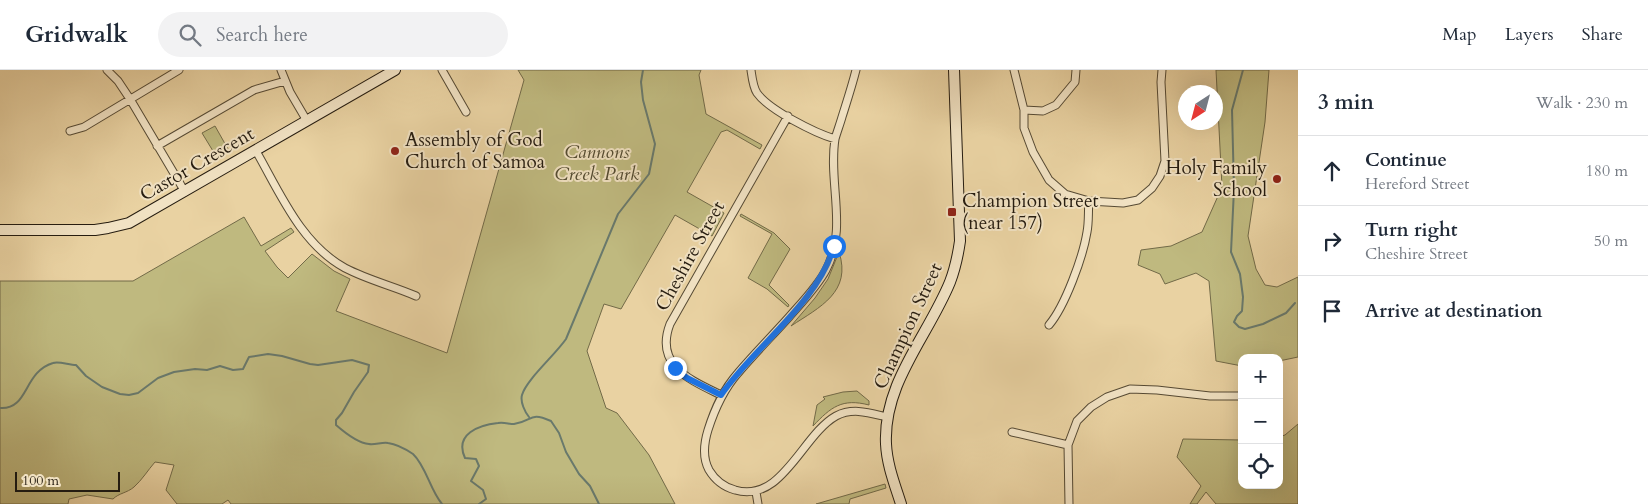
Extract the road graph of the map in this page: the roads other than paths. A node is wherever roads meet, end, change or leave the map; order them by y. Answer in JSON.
{"nodes":[{"id":1,"x":179,"y":70,"type":"edge"},
{"id":2,"x":281,"y":70,"type":"edge"},
{"id":3,"x":395,"y":70,"type":"edge"},
{"id":4,"x":442,"y":70,"type":"edge"},
{"id":5,"x":751,"y":70,"type":"edge"},
{"id":6,"x":856,"y":70,"type":"edge"},
{"id":7,"x":954,"y":70,"type":"edge"},
{"id":8,"x":1014,"y":70,"type":"edge"},
{"id":9,"x":1076,"y":70,"type":"edge"},
{"id":10,"x":1162,"y":70,"type":"edge"},
{"id":11,"x":109,"y":71,"type":"edge"},
{"id":12,"x":285,"y":81,"type":"junction"},
{"id":13,"x":130,"y":99,"type":"junction"},
{"id":14,"x":1024,"y":110,"type":"junction"},
{"id":15,"x":466,"y":112,"type":"dead end"},
{"id":16,"x":788,"y":116,"type":"junction"},
{"id":17,"x":307,"y":121,"type":"junction"},
{"id":18,"x":70,"y":131,"type":"dead end"},
{"id":19,"x":835,"y":139,"type":"junction"},
{"id":20,"x":157,"y":146,"type":"junction"},
{"id":21,"x":256,"y":151,"type":"junction"},
{"id":22,"x":185,"y":192,"type":"junction"},
{"id":23,"x":1088,"y":201,"type":"junction"},
{"id":24,"x":0,"y":230,"type":"edge"},
{"id":25,"x":416,"y":296,"type":"dead end"},
{"id":26,"x":1049,"y":325,"type":"dead end"},
{"id":27,"x":721,"y":395,"type":"junction"},
{"id":28,"x":1238,"y":396,"type":"edge"},
{"id":29,"x":887,"y":417,"type":"junction"},
{"id":30,"x":1012,"y":432,"type":"dead end"},
{"id":31,"x":1068,"y":445,"type":"junction"},
{"id":32,"x":756,"y":492,"type":"junction"},
{"id":33,"x":758,"y":504,"type":"edge"},
{"id":34,"x":901,"y":504,"type":"edge"},
{"id":35,"x":1069,"y":504,"type":"edge"}],
"edges":[{"from":1,"to":13,"type":"street"},
{"from":2,"to":12,"type":"street"},
{"from":3,"to":17,"type":"main road","name":"Castor Crescent"},
{"from":4,"to":15,"type":"street"},
{"from":5,"to":16,"type":"street"},
{"from":6,"to":19,"type":"street"},
{"from":7,"to":29,"type":"main road","name":"Champion Street"},
{"from":8,"to":14,"type":"street"},
{"from":9,"to":14,"type":"street"},
{"from":10,"to":23,"type":"street"},
{"from":11,"to":13,"type":"street"},
{"from":12,"to":17,"type":"street"},
{"from":12,"to":20,"type":"street"},
{"from":13,"to":18,"type":"street"},
{"from":13,"to":20,"type":"street"},
{"from":14,"to":23,"type":"street"},
{"from":16,"to":19,"type":"street"},
{"from":16,"to":27,"type":"street","name":"Cheshire Street"},
{"from":17,"to":21,"type":"main road","name":"Castor Crescent"},
{"from":19,"to":27,"type":"street"},
{"from":20,"to":22,"type":"street"},
{"from":21,"to":22,"type":"main road","name":"Castor Crescent"},
{"from":21,"to":25,"type":"street"},
{"from":22,"to":24,"type":"main road","name":"Castor Crescent"},
{"from":23,"to":26,"type":"street"},
{"from":27,"to":32,"type":"street"},
{"from":28,"to":31,"type":"street"},
{"from":29,"to":32,"type":"street"},
{"from":29,"to":34,"type":"main road","name":"Champion Street"},
{"from":30,"to":31,"type":"street"},
{"from":31,"to":35,"type":"street"},
{"from":32,"to":33,"type":"street"}]}
